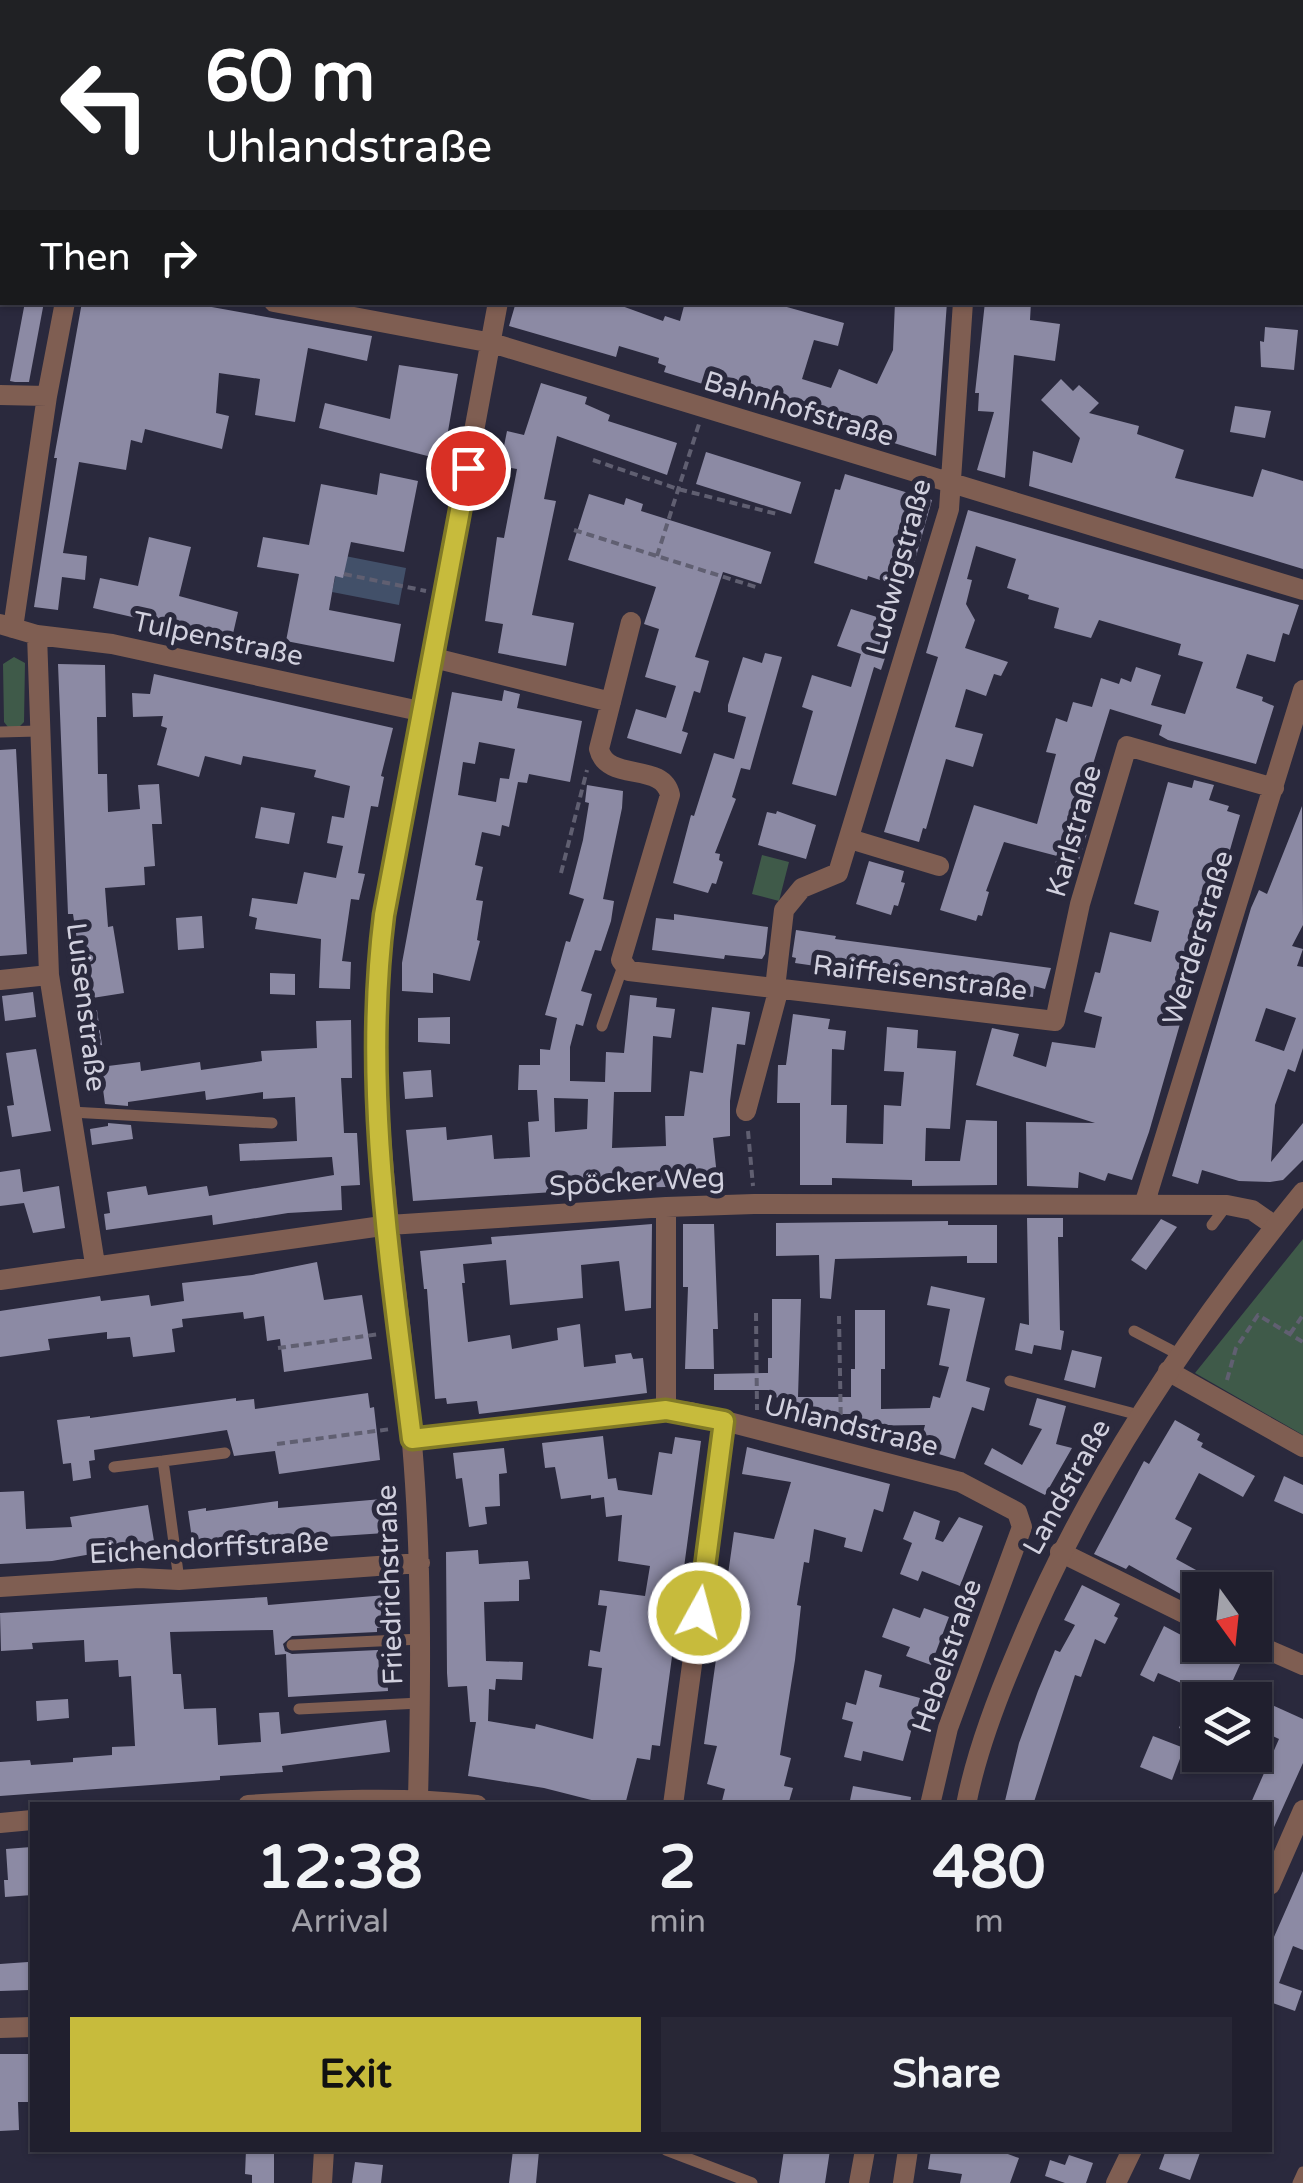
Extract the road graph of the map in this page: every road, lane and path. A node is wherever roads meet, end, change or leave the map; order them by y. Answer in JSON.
{"nodes":[{"id":1,"x":64,"y":305,"type":"edge"},
{"id":2,"x":290,"y":305,"type":"edge"},
{"id":3,"x":498,"y":305,"type":"edge"},
{"id":4,"x":963,"y":305,"type":"edge"},
{"id":5,"x":492,"y":343,"type":"junction"},
{"id":6,"x":0,"y":395,"type":"edge"},
{"id":7,"x":47,"y":396,"type":"junction"},
{"id":8,"x":704,"y":410,"type":"junction"},
{"id":9,"x":593,"y":460,"type":"dead end"},
{"id":10,"x":952,"y":484,"type":"junction"},
{"id":11,"x":678,"y":489,"type":"junction"},
{"id":12,"x":777,"y":514,"type":"dead end"},
{"id":13,"x":574,"y":530,"type":"dead end"},
{"id":14,"x":649,"y":554,"type":"junction"},
{"id":15,"x":657,"y":556,"type":"junction"},
{"id":16,"x":647,"y":562,"type":"dead end"},
{"id":17,"x":344,"y":574,"type":"dead end"},
{"id":18,"x":407,"y":587,"type":"dead end"},
{"id":19,"x":759,"y":588,"type":"dead end"},
{"id":20,"x":1303,"y":590,"type":"edge"},
{"id":21,"x":630,"y":622,"type":"dead end"},
{"id":22,"x":6,"y":626,"type":"edge"},
{"id":23,"x":37,"y":635,"type":"junction"},
{"id":24,"x":434,"y":658,"type":"junction"},
{"id":25,"x":1303,"y":690,"type":"edge"},
{"id":26,"x":610,"y":702,"type":"junction"},
{"id":27,"x":424,"y":712,"type":"junction"},
{"id":28,"x":38,"y":731,"type":"junction"},
{"id":29,"x":0,"y":732,"type":"edge"},
{"id":30,"x":601,"y":758,"type":"junction"},
{"id":31,"x":1274,"y":788,"type":"junction"},
{"id":32,"x":850,"y":839,"type":"junction"},
{"id":33,"x":939,"y":866,"type":"dead end"},
{"id":34,"x":562,"y":873,"type":"dead end"},
{"id":35,"x":622,"y":966,"type":"junction"},
{"id":36,"x":49,"y":975,"type":"junction"},
{"id":37,"x":0,"y":980,"type":"edge"},
{"id":38,"x":777,"y":988,"type":"junction"},
{"id":39,"x":1055,"y":1022,"type":"joint"},
{"id":40,"x":602,"y":1026,"type":"dead end"},
{"id":41,"x":746,"y":1111,"type":"joint"},
{"id":42,"x":71,"y":1112,"type":"junction"},
{"id":43,"x":272,"y":1123,"type":"dead end"},
{"id":44,"x":1303,"y":1192,"type":"edge"},
{"id":45,"x":1145,"y":1202,"type":"junction"},
{"id":46,"x":754,"y":1204,"type":"junction"},
{"id":47,"x":1227,"y":1205,"type":"junction"},
{"id":48,"x":666,"y":1207,"type":"junction"},
{"id":49,"x":389,"y":1225,"type":"junction"},
{"id":50,"x":1212,"y":1225,"type":"dead end"},
{"id":51,"x":1275,"y":1226,"type":"junction"},
{"id":52,"x":95,"y":1264,"type":"junction"},
{"id":53,"x":0,"y":1280,"type":"edge"},
{"id":54,"x":756,"y":1313,"type":"dead end"},
{"id":55,"x":1303,"y":1315,"type":"edge"},
{"id":56,"x":840,"y":1316,"type":"dead end"},
{"id":57,"x":1134,"y":1330,"type":"dead end"},
{"id":58,"x":400,"y":1332,"type":"junction"},
{"id":59,"x":1290,"y":1334,"type":"junction"},
{"id":60,"x":1303,"y":1342,"type":"edge"},
{"id":61,"x":278,"y":1348,"type":"dead end"},
{"id":62,"x":1174,"y":1363,"type":"junction"},
{"id":63,"x":1227,"y":1380,"type":"dead end"},
{"id":64,"x":1010,"y":1381,"type":"dead end"},
{"id":65,"x":666,"y":1410,"type":"junction"},
{"id":66,"x":1139,"y":1416,"type":"junction"},
{"id":67,"x":724,"y":1421,"type":"junction"},
{"id":68,"x":757,"y":1430,"type":"junction"},
{"id":69,"x":411,"y":1433,"type":"junction"},
{"id":70,"x":277,"y":1444,"type":"dead end"},
{"id":71,"x":1303,"y":1447,"type":"edge"},
{"id":72,"x":841,"y":1452,"type":"junction"},
{"id":73,"x":225,"y":1453,"type":"dead end"},
{"id":74,"x":163,"y":1461,"type":"junction"},
{"id":75,"x":114,"y":1467,"type":"dead end"},
{"id":76,"x":1022,"y":1527,"type":"joint"},
{"id":77,"x":1060,"y":1552,"type":"junction"},
{"id":78,"x":420,"y":1564,"type":"junction"},
{"id":79,"x":179,"y":1580,"type":"junction"},
{"id":80,"x":0,"y":1587,"type":"edge"},
{"id":81,"x":1182,"y":1612,"type":"edge"},
{"id":82,"x":421,"y":1639,"type":"junction"},
{"id":83,"x":292,"y":1645,"type":"dead end"},
{"id":84,"x":1272,"y":1651,"type":"edge"},
{"id":85,"x":1303,"y":1665,"type":"edge"},
{"id":86,"x":420,"y":1703,"type":"junction"},
{"id":87,"x":299,"y":1709,"type":"dead end"},
{"id":88,"x":418,"y":1798,"type":"junction"},
{"id":89,"x":348,"y":1802,"type":"edge"},
{"id":90,"x":452,"y":1802,"type":"edge"},
{"id":91,"x":673,"y":1802,"type":"edge"},
{"id":92,"x":931,"y":1802,"type":"edge"},
{"id":93,"x":967,"y":1802,"type":"edge"},
{"id":94,"x":1303,"y":1810,"type":"edge"},
{"id":95,"x":30,"y":1820,"type":"edge"},
{"id":96,"x":0,"y":1823,"type":"edge"},
{"id":97,"x":1272,"y":1880,"type":"edge"},
{"id":98,"x":30,"y":2027,"type":"edge"},
{"id":99,"x":0,"y":2028,"type":"edge"},
{"id":100,"x":324,"y":2152,"type":"edge"},
{"id":101,"x":671,"y":2152,"type":"edge"},
{"id":102,"x":865,"y":2152,"type":"edge"},
{"id":103,"x":908,"y":2152,"type":"edge"},
{"id":104,"x":1131,"y":2152,"type":"edge"},
{"id":105,"x":1303,"y":2172,"type":"edge"},
{"id":106,"x":322,"y":2183,"type":"edge"},
{"id":107,"x":752,"y":2183,"type":"edge"},
{"id":108,"x":859,"y":2183,"type":"edge"},
{"id":109,"x":903,"y":2183,"type":"edge"},
{"id":110,"x":1116,"y":2183,"type":"edge"},
{"id":111,"x":1298,"y":2183,"type":"edge"}],
"edges":[{"from":1,"to":7,"type":"street"},
{"from":2,"to":5,"type":"street","name":"Bahnhofstraße"},
{"from":3,"to":5,"type":"street","name":"Friedrichstraße"},
{"from":4,"to":10,"type":"street","name":"Ludwigstraße"},
{"from":5,"to":8,"type":"street","name":"Bahnhofstraße"},
{"from":5,"to":24,"type":"street","name":"Friedrichstraße"},
{"from":6,"to":7,"type":"street"},
{"from":7,"to":22,"type":"street"},
{"from":8,"to":10,"type":"street","name":"Bahnhofstraße"},
{"from":8,"to":11,"type":"path"},
{"from":9,"to":11,"type":"path"},
{"from":10,"to":20,"type":"street","name":"Bahnhofstraße"},
{"from":10,"to":32,"type":"street","name":"Ludwigstraße"},
{"from":11,"to":12,"type":"path"},
{"from":11,"to":15,"type":"path"},
{"from":13,"to":14,"type":"path"},
{"from":14,"to":15,"type":"path"},
{"from":14,"to":16,"type":"path"},
{"from":15,"to":19,"type":"path"},
{"from":17,"to":18,"type":"path"},
{"from":21,"to":26,"type":"street"},
{"from":22,"to":23,"type":"street","name":"Tulpenstraße"},
{"from":23,"to":27,"type":"street","name":"Tulpenstraße"},
{"from":23,"to":28,"type":"street","name":"Luisenstraße"},
{"from":24,"to":26,"type":"street"},
{"from":24,"to":27,"type":"street","name":"Friedrichstraße"},
{"from":25,"to":31,"type":"street","name":"Werderstraße"},
{"from":26,"to":30,"type":"street"},
{"from":27,"to":49,"type":"street","name":"Friedrichstraße"},
{"from":28,"to":29,"type":"lane"},
{"from":28,"to":36,"type":"street","name":"Luisenstraße"},
{"from":30,"to":34,"type":"path"},
{"from":30,"to":35,"type":"street"},
{"from":31,"to":39,"type":"street","name":"Karlstraße"},
{"from":31,"to":45,"type":"street","name":"Werderstraße"},
{"from":32,"to":33,"type":"street"},
{"from":32,"to":38,"type":"street","name":"Ludwigstraße"},
{"from":35,"to":38,"type":"street","name":"Raiffeisenstraße"},
{"from":35,"to":40,"type":"lane"},
{"from":36,"to":37,"type":"street"},
{"from":36,"to":42,"type":"street","name":"Luisenstraße"},
{"from":38,"to":39,"type":"street","name":"Raiffeisenstraße"},
{"from":38,"to":41,"type":"street","name":"Raiffeisenstraße"},
{"from":41,"to":46,"type":"path"},
{"from":42,"to":43,"type":"lane"},
{"from":42,"to":52,"type":"street","name":"Luisenstraße"},
{"from":44,"to":51,"type":"street","name":"Landstraße"},
{"from":45,"to":46,"type":"street","name":"Spöcker Weg"},
{"from":45,"to":47,"type":"street","name":"Spöcker Weg"},
{"from":46,"to":48,"type":"street","name":"Spöcker Weg"},
{"from":47,"to":50,"type":"lane"},
{"from":47,"to":51,"type":"street","name":"Spöcker Weg"},
{"from":48,"to":49,"type":"street","name":"Spöcker Weg"},
{"from":48,"to":65,"type":"street"},
{"from":49,"to":52,"type":"street","name":"Spöcker Weg"},
{"from":49,"to":58,"type":"street","name":"Friedrichstraße"},
{"from":51,"to":62,"type":"street","name":"Landstraße"},
{"from":52,"to":53,"type":"street","name":"Spöcker Weg"},
{"from":54,"to":68,"type":"path"},
{"from":55,"to":59,"type":"path"},
{"from":56,"to":72,"type":"path"},
{"from":57,"to":62,"type":"lane"},
{"from":58,"to":61,"type":"path"},
{"from":58,"to":69,"type":"street","name":"Friedrichstraße"},
{"from":59,"to":60,"type":"path"},
{"from":59,"to":63,"type":"path"},
{"from":62,"to":66,"type":"street","name":"Landstraße"},
{"from":62,"to":71,"type":"street"},
{"from":64,"to":66,"type":"lane"},
{"from":65,"to":67,"type":"street","name":"Uhlandstraße"},
{"from":65,"to":69,"type":"street","name":"Uhlandstraße"},
{"from":66,"to":77,"type":"street","name":"Landstraße"},
{"from":67,"to":68,"type":"street","name":"Uhlandstraße"},
{"from":67,"to":91,"type":"street"},
{"from":68,"to":72,"type":"street","name":"Uhlandstraße"},
{"from":69,"to":70,"type":"path"},
{"from":69,"to":78,"type":"street","name":"Friedrichstraße"},
{"from":72,"to":76,"type":"street","name":"Uhlandstraße"},
{"from":73,"to":74,"type":"lane"},
{"from":74,"to":75,"type":"lane"},
{"from":74,"to":79,"type":"lane"},
{"from":76,"to":92,"type":"street","name":"Hebelstraße"},
{"from":77,"to":81,"type":"street"},
{"from":77,"to":93,"type":"street","name":"Landstraße"},
{"from":78,"to":79,"type":"street","name":"Eichendorffstraße"},
{"from":78,"to":82,"type":"street","name":"Friedrichstraße"},
{"from":79,"to":80,"type":"street","name":"Eichendorffstraße"},
{"from":82,"to":83,"type":"lane"},
{"from":82,"to":86,"type":"street","name":"Friedrichstraße"},
{"from":84,"to":85,"type":"street"},
{"from":86,"to":87,"type":"lane"},
{"from":86,"to":88,"type":"street","name":"Friedrichstraße"},
{"from":88,"to":89,"type":"street"},
{"from":88,"to":90,"type":"street"},
{"from":94,"to":97,"type":"street"},
{"from":95,"to":96,"type":"street"},
{"from":98,"to":99,"type":"street"},
{"from":100,"to":106,"type":"street"},
{"from":101,"to":107,"type":"lane"},
{"from":102,"to":108,"type":"street"},
{"from":103,"to":109,"type":"street"},
{"from":104,"to":110,"type":"street"},
{"from":105,"to":111,"type":"lane"}]}
